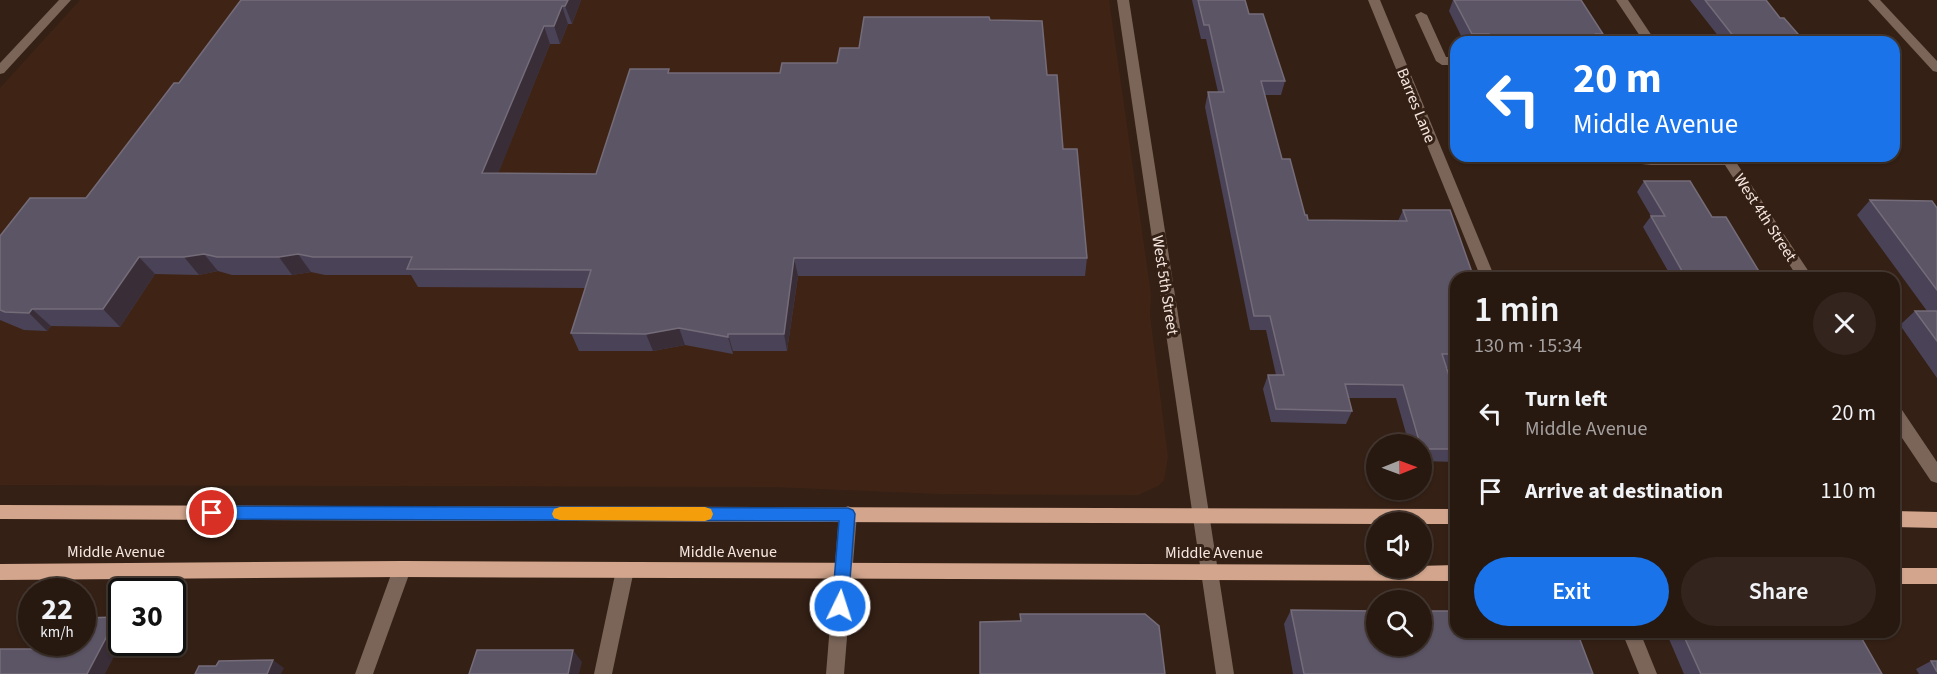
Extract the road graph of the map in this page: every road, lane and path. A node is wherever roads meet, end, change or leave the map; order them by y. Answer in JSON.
{"nodes":[{"id":1,"x":65,"y":0,"type":"edge"},
{"id":2,"x":1123,"y":0,"type":"edge"},
{"id":3,"x":1374,"y":0,"type":"edge"},
{"id":4,"x":1622,"y":0,"type":"edge"},
{"id":5,"x":1874,"y":0,"type":"edge"},
{"id":6,"x":1421,"y":15,"type":"dead end"},
{"id":7,"x":1646,"y":36,"type":"edge"},
{"id":8,"x":1450,"y":61,"type":"edge"},
{"id":9,"x":1937,"y":68,"type":"edge"},
{"id":10,"x":0,"y":70,"type":"edge"},
{"id":11,"x":1729,"y":162,"type":"edge"},
{"id":12,"x":1486,"y":272,"type":"edge"},
{"id":13,"x":1802,"y":272,"type":"edge"},
{"id":14,"x":1900,"y":421,"type":"edge"},
{"id":15,"x":1937,"y":476,"type":"edge"},
{"id":16,"x":0,"y":512,"type":"edge"},
{"id":17,"x":848,"y":514,"type":"junction"},
{"id":18,"x":1202,"y":517,"type":"junction"},
{"id":19,"x":1450,"y":517,"type":"edge"},
{"id":20,"x":1900,"y":519,"type":"edge"},
{"id":21,"x":1937,"y":519,"type":"edge"},
{"id":22,"x":402,"y":569,"type":"junction"},
{"id":23,"x":625,"y":570,"type":"junction"},
{"id":24,"x":1210,"y":571,"type":"junction"},
{"id":25,"x":0,"y":572,"type":"edge"},
{"id":26,"x":843,"y":572,"type":"junction"},
{"id":27,"x":1450,"y":573,"type":"edge"},
{"id":28,"x":1900,"y":576,"type":"edge"},
{"id":29,"x":1937,"y":576,"type":"edge"},
{"id":30,"x":1633,"y":638,"type":"edge"},
{"id":31,"x":364,"y":674,"type":"edge"},
{"id":32,"x":603,"y":674,"type":"edge"},
{"id":33,"x":835,"y":674,"type":"edge"},
{"id":34,"x":1225,"y":674,"type":"edge"},
{"id":35,"x":1648,"y":674,"type":"edge"}],
"edges":[{"from":1,"to":10,"type":"street"},
{"from":2,"to":18,"type":"street","name":"West 5th Street"},
{"from":3,"to":12,"type":"street","name":"Barres Lane"},
{"from":4,"to":7,"type":"street"},
{"from":5,"to":9,"type":"street"},
{"from":6,"to":8,"type":"street"},
{"from":11,"to":13,"type":"street","name":"West 4th Street"},
{"from":14,"to":15,"type":"street"},
{"from":16,"to":17,"type":"main road"},
{"from":17,"to":18,"type":"main road"},
{"from":17,"to":26,"type":"street"},
{"from":18,"to":19,"type":"main road"},
{"from":18,"to":24,"type":"street","name":"West 5th Street"},
{"from":20,"to":21,"type":"main road"},
{"from":22,"to":23,"type":"main road","name":"Middle Avenue"},
{"from":22,"to":25,"type":"main road","name":"Middle Avenue"},
{"from":22,"to":31,"type":"street"},
{"from":23,"to":26,"type":"main road","name":"Middle Avenue"},
{"from":23,"to":32,"type":"street"},
{"from":24,"to":26,"type":"main road","name":"Middle Avenue"},
{"from":24,"to":27,"type":"main road","name":"Middle Avenue"},
{"from":24,"to":34,"type":"street","name":"West 5th Street"},
{"from":26,"to":33,"type":"street"},
{"from":28,"to":29,"type":"main road"},
{"from":30,"to":35,"type":"street"}]}
